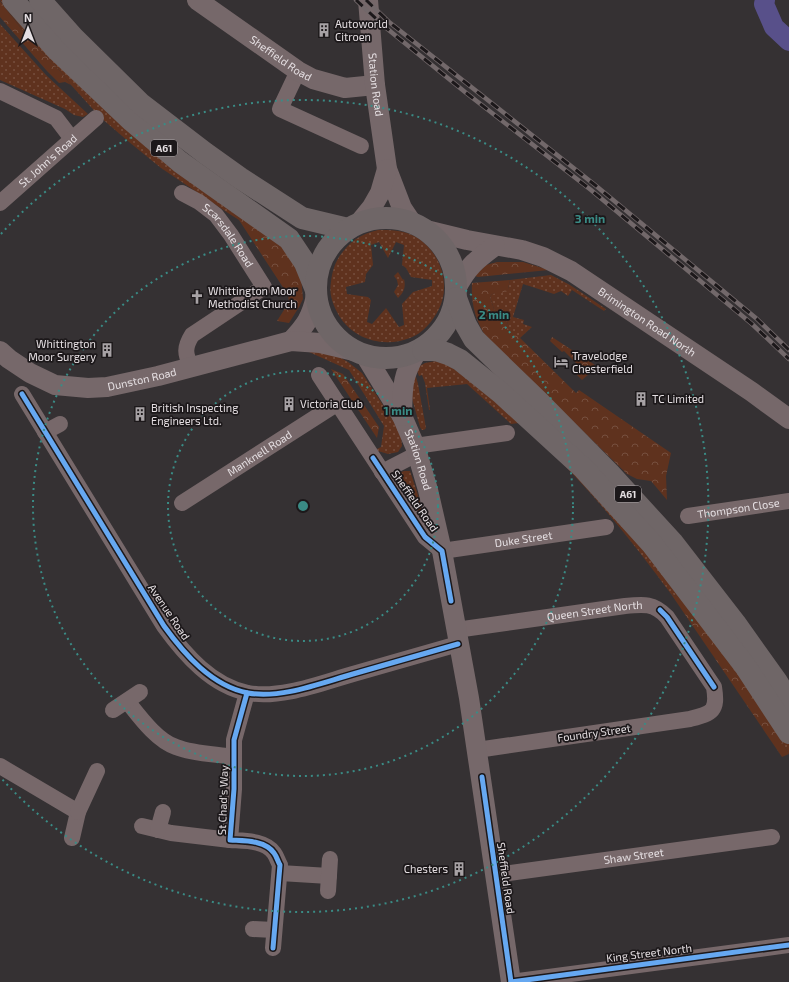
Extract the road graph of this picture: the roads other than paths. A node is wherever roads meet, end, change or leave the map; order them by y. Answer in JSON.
{"nodes":[{"id":1,"x":13,"y":0,"type":"edge"},
{"id":2,"x":40,"y":0,"type":"edge"},
{"id":3,"x":197,"y":0,"type":"edge"},
{"id":4,"x":368,"y":0,"type":"edge"},
{"id":5,"x":298,"y":71,"type":"junction"},
{"id":6,"x":375,"y":85,"type":"junction"},
{"id":7,"x":0,"y":91,"type":"edge"},
{"id":8,"x":96,"y":118,"type":"dead end"},
{"id":9,"x":72,"y":139,"type":"junction"},
{"id":10,"x":361,"y":146,"type":"dead end"},
{"id":11,"x":387,"y":169,"type":"junction"},
{"id":12,"x":182,"y":193,"type":"dead end"},
{"id":13,"x":0,"y":203,"type":"edge"},
{"id":14,"x":353,"y":226,"type":"junction"},
{"id":15,"x":419,"y":227,"type":"junction"},
{"id":16,"x":495,"y":246,"type":"junction"},
{"id":17,"x":316,"y":293,"type":"junction"},
{"id":18,"x":456,"y":293,"type":"junction"},
{"id":19,"x":291,"y":341,"type":"junction"},
{"id":20,"x":0,"y":351,"type":"edge"},
{"id":21,"x":419,"y":352,"type":"junction"},
{"id":22,"x":359,"y":353,"type":"junction"},
{"id":23,"x":190,"y":367,"type":"junction"},
{"id":24,"x":319,"y":375,"type":"dead end"},
{"id":25,"x":22,"y":394,"type":"dead end"},
{"id":26,"x":338,"y":403,"type":"junction"},
{"id":27,"x":402,"y":416,"type":"junction"},
{"id":28,"x":789,"y":419,"type":"edge"},
{"id":29,"x":60,"y":424,"type":"dead end"},
{"id":30,"x":45,"y":432,"type":"junction"},
{"id":31,"x":507,"y":433,"type":"dead end"},
{"id":32,"x":416,"y":450,"type":"junction"},
{"id":33,"x":382,"y":472,"type":"junction"},
{"id":34,"x":789,"y":501,"type":"edge"},
{"id":35,"x":182,"y":503,"type":"dead end"},
{"id":36,"x":688,"y":516,"type":"dead end"},
{"id":37,"x":606,"y":527,"type":"dead end"},
{"id":38,"x":442,"y":551,"type":"junction"},
{"id":39,"x":457,"y":637,"type":"junction"},
{"id":40,"x":140,"y":692,"type":"dead end"},
{"id":41,"x":247,"y":693,"type":"junction"},
{"id":42,"x":127,"y":701,"type":"junction"},
{"id":43,"x":789,"y":702,"type":"edge"},
{"id":44,"x":113,"y":710,"type":"dead end"},
{"id":45,"x":710,"y":713,"type":"joint"},
{"id":46,"x":789,"y":733,"type":"edge"},
{"id":47,"x":477,"y":750,"type":"junction"},
{"id":48,"x":234,"y":757,"type":"junction"},
{"id":49,"x":0,"y":766,"type":"edge"},
{"id":50,"x":97,"y":771,"type":"dead end"},
{"id":51,"x":78,"y":812,"type":"junction"},
{"id":52,"x":163,"y":812,"type":"dead end"},
{"id":53,"x":142,"y":826,"type":"dead end"},
{"id":54,"x":158,"y":830,"type":"junction"},
{"id":55,"x":772,"y":837,"type":"dead end"},
{"id":56,"x":72,"y":838,"type":"dead end"},
{"id":57,"x":230,"y":840,"type":"junction"},
{"id":58,"x":330,"y":859,"type":"dead end"},
{"id":59,"x":280,"y":873,"type":"junction"},
{"id":60,"x":496,"y":875,"type":"junction"},
{"id":61,"x":253,"y":928,"type":"dead end"},
{"id":62,"x":274,"y":930,"type":"junction"},
{"id":63,"x":789,"y":945,"type":"edge"},
{"id":64,"x":273,"y":948,"type":"dead end"},
{"id":65,"x":511,"y":982,"type":"edge"}],
"edges":[{"from":1,"to":17,"type":"highway","number":"A61"},
{"from":2,"to":14,"type":"highway","number":"A61"},
{"from":3,"to":5,"type":"main road","name":"Sheffield Road"},
{"from":4,"to":6,"type":"main road","name":"Station Road"},
{"from":5,"to":6,"type":"main road","name":"Sheffield Road"},
{"from":5,"to":10,"type":"street"},
{"from":6,"to":11,"type":"main road","name":"Station Road"},
{"from":7,"to":9,"type":"street"},
{"from":8,"to":9,"type":"street","name":"St. John's Road"},
{"from":9,"to":13,"type":"street","name":"St. John's Road"},
{"from":11,"to":14,"type":"main road","name":"Station Road"},
{"from":11,"to":15,"type":"main road","name":"Station Road"},
{"from":12,"to":23,"type":"street","name":"Scarsdale Road"},
{"from":14,"to":15,"type":"highway"},
{"from":14,"to":17,"type":"highway"},
{"from":15,"to":16,"type":"main road","name":"Brimington Road North"},
{"from":15,"to":18,"type":"highway"},
{"from":16,"to":18,"type":"main road"},
{"from":16,"to":28,"type":"main road","name":"Brimington Road North"},
{"from":17,"to":19,"type":"main road"},
{"from":17,"to":22,"type":"highway"},
{"from":18,"to":21,"type":"highway"},
{"from":18,"to":43,"type":"highway","number":"A61"},
{"from":19,"to":22,"type":"main road","name":"Dunston Road"},
{"from":19,"to":23,"type":"main road","name":"Dunston Road"},
{"from":20,"to":23,"type":"main road","name":"Dunston Road"},
{"from":21,"to":22,"type":"highway"},
{"from":21,"to":27,"type":"main road","name":"Station Road"},
{"from":21,"to":46,"type":"highway","number":"A61"},
{"from":22,"to":27,"type":"main road","name":"Station Road"},
{"from":24,"to":26,"type":"street","name":"Sheffield Road"},
{"from":25,"to":30,"type":"street","name":"Avenue Road"},
{"from":26,"to":33,"type":"street","name":"Sheffield Road"},
{"from":26,"to":35,"type":"street","name":"Manknell Road"},
{"from":27,"to":32,"type":"main road","name":"Station Road"},
{"from":29,"to":30,"type":"street"},
{"from":30,"to":41,"type":"street","name":"Avenue Road"},
{"from":31,"to":32,"type":"street"},
{"from":32,"to":33,"type":"street"},
{"from":32,"to":38,"type":"main road","name":"Station Road"},
{"from":33,"to":38,"type":"street","name":"Sheffield Road"},
{"from":34,"to":36,"type":"street","name":"Thompson Close"},
{"from":37,"to":38,"type":"street","name":"Duke Street"},
{"from":38,"to":39,"type":"main road","name":"Sheffield Road"},
{"from":39,"to":41,"type":"street","name":"Avenue Road"},
{"from":39,"to":45,"type":"street","name":"Queen Street North"},
{"from":39,"to":47,"type":"main road","name":"Sheffield Road"},
{"from":40,"to":42,"type":"street"},
{"from":41,"to":48,"type":"street","name":"St Chad's Way"},
{"from":42,"to":44,"type":"street"},
{"from":42,"to":48,"type":"street"},
{"from":45,"to":47,"type":"street","name":"Foundry Street"},
{"from":47,"to":60,"type":"main road","name":"Sheffield Road"},
{"from":48,"to":57,"type":"street","name":"St Chad's Way"},
{"from":49,"to":51,"type":"street"},
{"from":50,"to":51,"type":"street"},
{"from":51,"to":56,"type":"street"},
{"from":52,"to":54,"type":"street"},
{"from":53,"to":54,"type":"street"},
{"from":54,"to":57,"type":"street"},
{"from":55,"to":60,"type":"street","name":"Shaw Street"},
{"from":57,"to":59,"type":"street","name":"St Chad's Way"},
{"from":58,"to":59,"type":"street"},
{"from":59,"to":62,"type":"street","name":"St Chad's Way"},
{"from":60,"to":65,"type":"main road","name":"Sheffield Road"},
{"from":61,"to":62,"type":"street"},
{"from":62,"to":64,"type":"street","name":"St Chad's Way"},
{"from":63,"to":65,"type":"street","name":"King Street North"}]}
